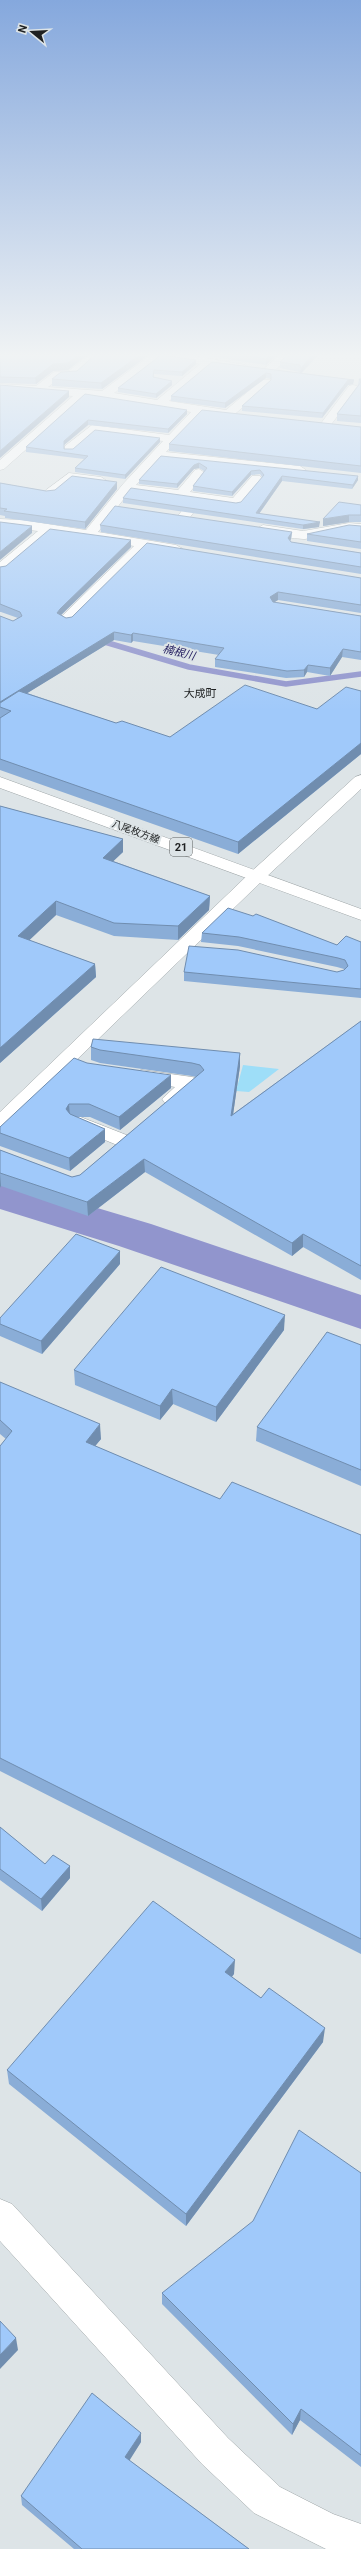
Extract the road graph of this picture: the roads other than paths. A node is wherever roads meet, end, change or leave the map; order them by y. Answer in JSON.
{"nodes":[{"id":1,"x":141,"y":473,"type":"edge"},
{"id":2,"x":199,"y":473,"type":"dead end"},
{"id":3,"x":256,"y":478,"type":"edge"},
{"id":4,"x":128,"y":486,"type":"junction"},
{"id":5,"x":50,"y":493,"type":"edge"},
{"id":6,"x":181,"y":494,"type":"junction"},
{"id":7,"x":199,"y":497,"type":"junction"},
{"id":8,"x":112,"y":507,"type":"junction"},
{"id":9,"x":127,"y":509,"type":"edge"},
{"id":10,"x":167,"y":515,"type":"edge"},
{"id":11,"x":183,"y":517,"type":"junction"},
{"id":12,"x":198,"y":519,"type":"edge"},
{"id":13,"x":0,"y":523,"type":"edge"},
{"id":14,"x":250,"y":527,"type":"edge"},
{"id":15,"x":49,"y":528,"type":"junction"},
{"id":16,"x":361,"y":528,"type":"edge"},
{"id":17,"x":89,"y":535,"type":"junction"},
{"id":18,"x":303,"y":535,"type":"junction"},
{"id":19,"x":144,"y":544,"type":"junction"},
{"id":20,"x":310,"y":547,"type":"edge"},
{"id":21,"x":186,"y":551,"type":"edge"},
{"id":22,"x":0,"y":570,"type":"edge"},
{"id":23,"x":66,"y":620,"type":"edge"},
{"id":24,"x":361,"y":780,"type":"edge"},
{"id":25,"x":0,"y":782,"type":"edge"},
{"id":26,"x":258,"y":875,"type":"junction"},
{"id":27,"x":361,"y":915,"type":"edge"},
{"id":28,"x":185,"y":947,"type":"junction"},
{"id":29,"x":208,"y":949,"type":"edge"},
{"id":30,"x":121,"y":1073,"type":"edge"},
{"id":31,"x":157,"y":1112,"type":"edge"},
{"id":32,"x":78,"y":1122,"type":"edge"},
{"id":33,"x":0,"y":1123,"type":"edge"},
{"id":34,"x":104,"y":1156,"type":"edge"},
{"id":35,"x":0,"y":2216,"type":"edge"},
{"id":36,"x":361,"y":2543,"type":"edge"}],
"edges":[{"from":1,"to":4,"type":"street"},
{"from":2,"to":6,"type":"street"},
{"from":3,"to":7,"type":"street"},
{"from":4,"to":5,"type":"street"},
{"from":4,"to":6,"type":"street"},
{"from":4,"to":8,"type":"street"},
{"from":6,"to":7,"type":"street"},
{"from":7,"to":11,"type":"street"},
{"from":8,"to":9,"type":"street"},
{"from":8,"to":17,"type":"street"},
{"from":10,"to":11,"type":"street"},
{"from":11,"to":12,"type":"street"},
{"from":13,"to":15,"type":"street"},
{"from":14,"to":18,"type":"street"},
{"from":15,"to":17,"type":"street"},
{"from":15,"to":22,"type":"street"},
{"from":16,"to":18,"type":"street"},
{"from":17,"to":19,"type":"street"},
{"from":18,"to":20,"type":"street"},
{"from":19,"to":21,"type":"street"},
{"from":19,"to":23,"type":"street"},
{"from":24,"to":26,"type":"street"},
{"from":25,"to":26,"type":"street","name":"八尾枚方線","number":"21"},
{"from":26,"to":27,"type":"street","name":"八尾枚方線","number":"21"},
{"from":26,"to":28,"type":"street"},
{"from":28,"to":29,"type":"street"},
{"from":28,"to":33,"type":"street"},
{"from":30,"to":31,"type":"street"},
{"from":32,"to":34,"type":"street"},
{"from":35,"to":36,"type":"street"}]}
